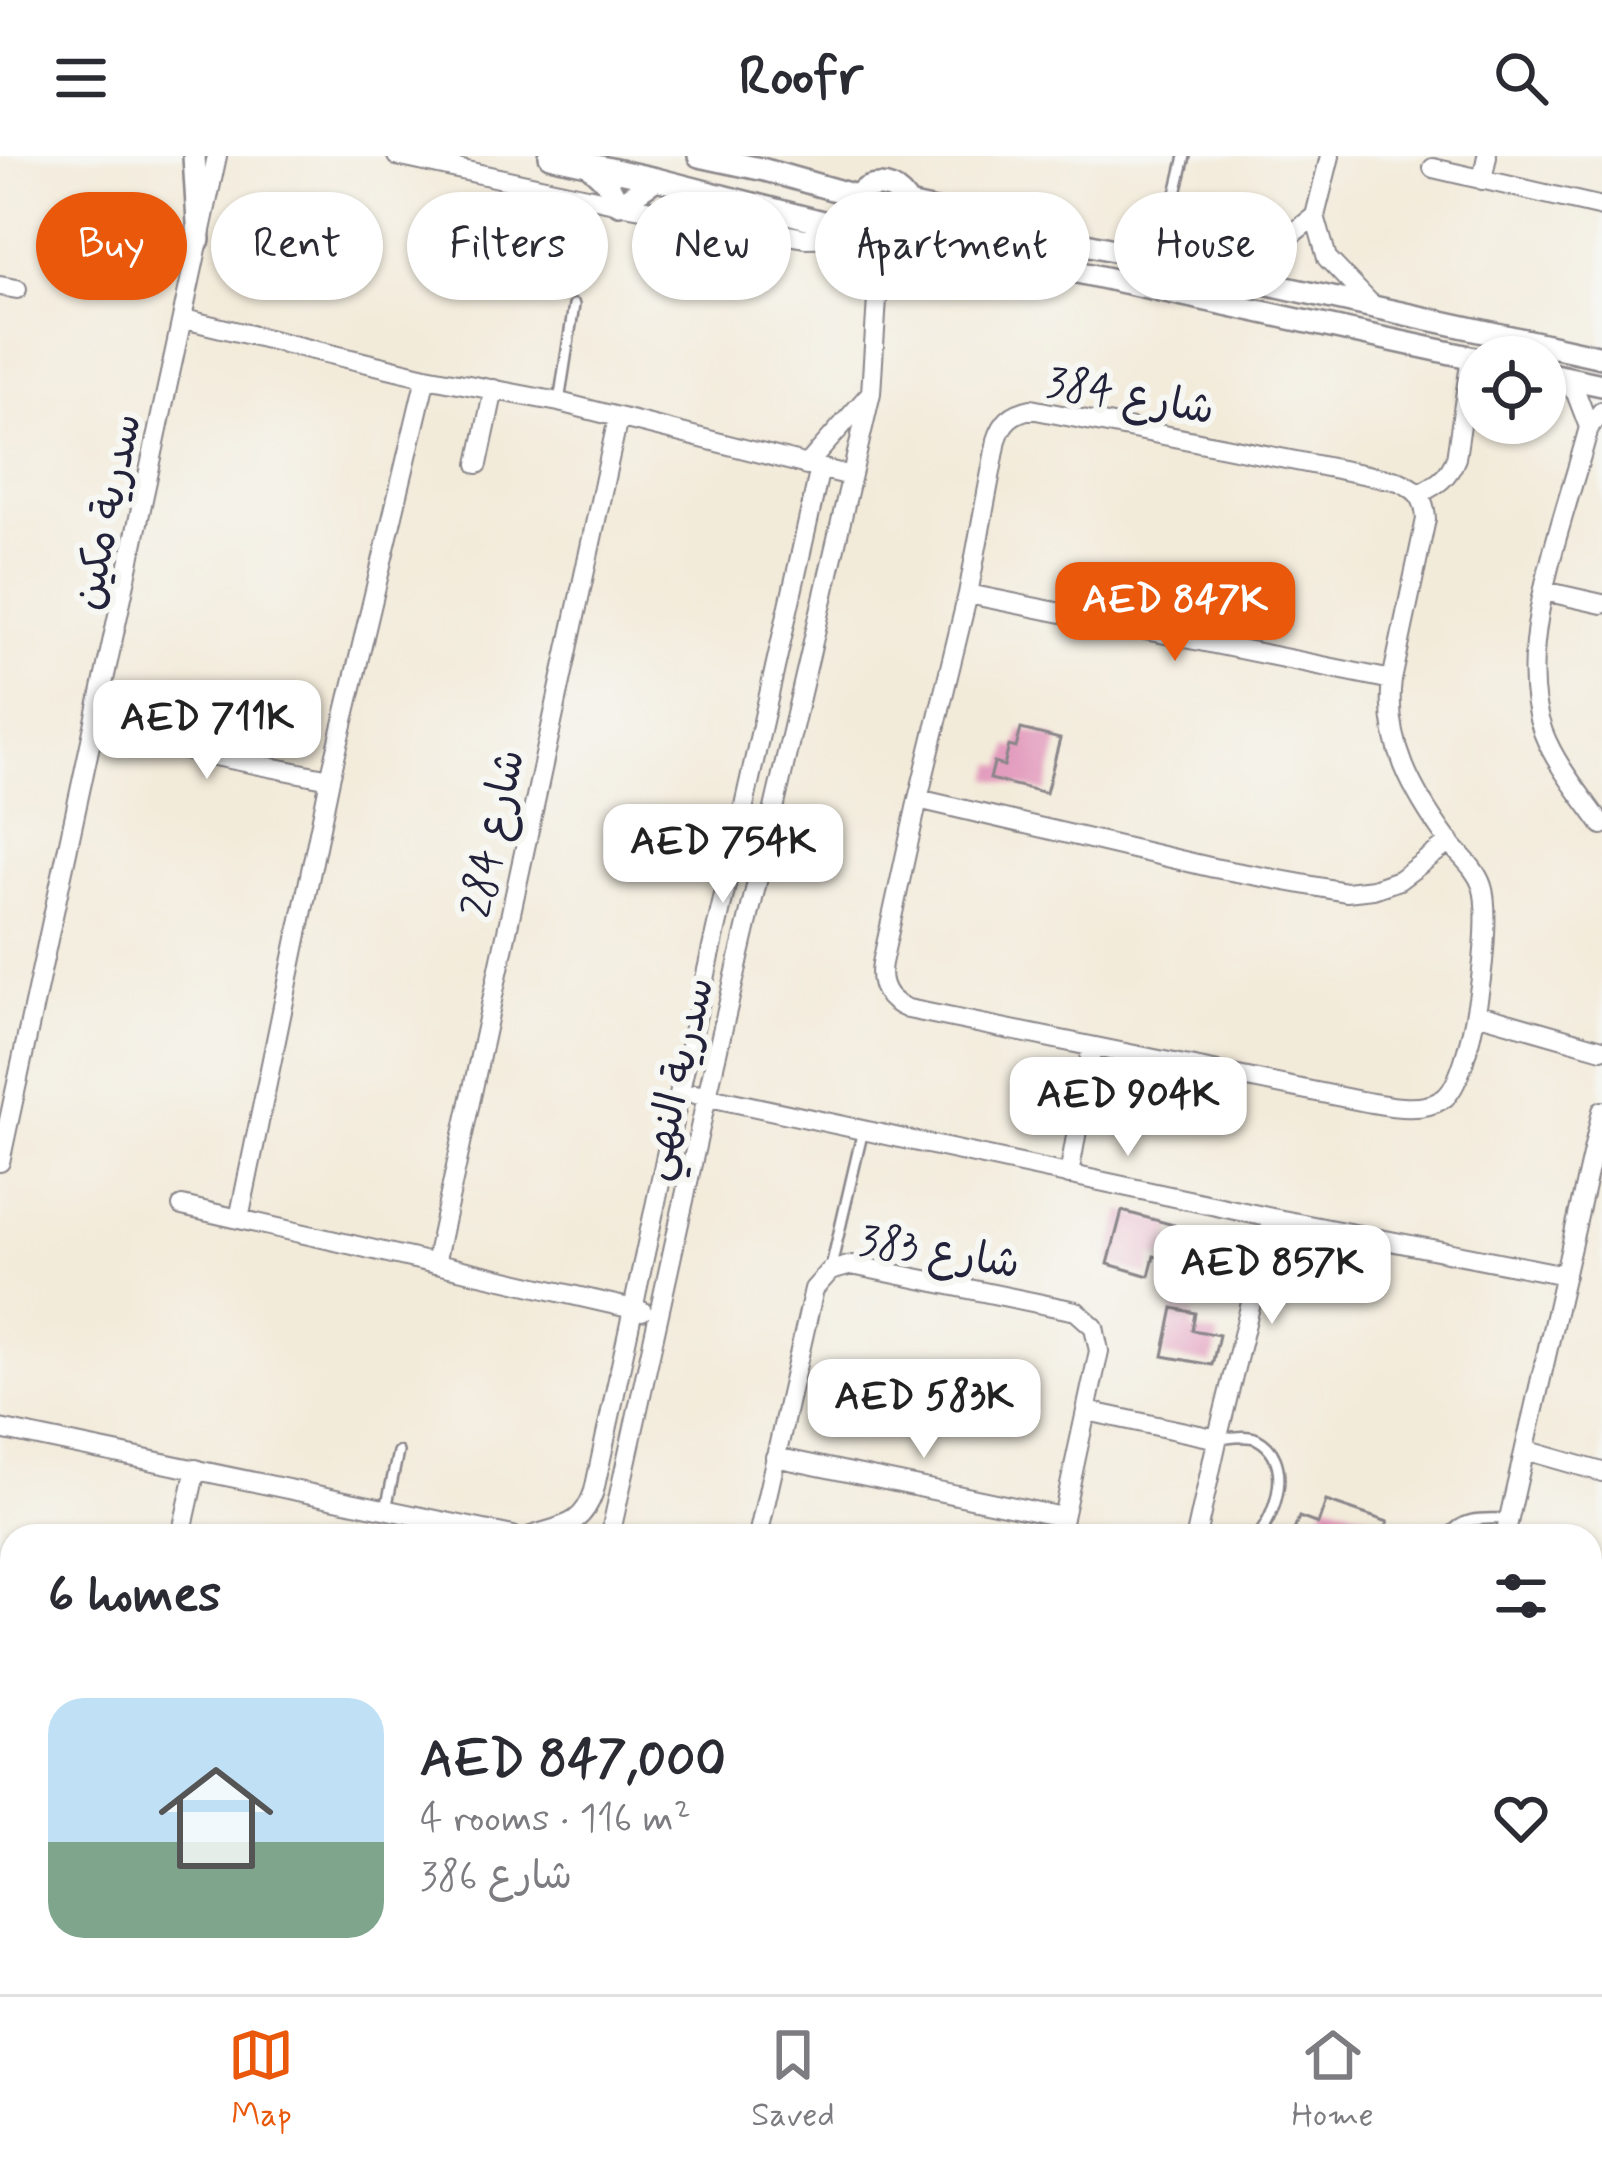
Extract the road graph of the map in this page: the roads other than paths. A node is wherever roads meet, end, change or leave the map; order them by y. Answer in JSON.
{"nodes":[{"id":1,"x":194,"y":156,"type":"edge"},
{"id":2,"x":217,"y":156,"type":"edge"},
{"id":3,"x":397,"y":156,"type":"edge"},
{"id":4,"x":550,"y":156,"type":"edge"},
{"id":5,"x":699,"y":156,"type":"edge"},
{"id":6,"x":1185,"y":156,"type":"edge"},
{"id":7,"x":1330,"y":156,"type":"edge"},
{"id":8,"x":1487,"y":156,"type":"edge"},
{"id":9,"x":589,"y":165,"type":"junction"},
{"id":10,"x":1433,"y":168,"type":"dead end"},
{"id":11,"x":656,"y":179,"type":"junction"},
{"id":12,"x":1482,"y":180,"type":"junction"},
{"id":13,"x":842,"y":192,"type":"edge"},
{"id":14,"x":862,"y":192,"type":"edge"},
{"id":15,"x":898,"y":192,"type":"edge"},
{"id":16,"x":1177,"y":192,"type":"edge"},
{"id":17,"x":619,"y":204,"type":"junction"},
{"id":18,"x":1602,"y":207,"type":"edge"},
{"id":19,"x":1315,"y":216,"type":"junction"},
{"id":20,"x":815,"y":223,"type":"edge"},
{"id":21,"x":1297,"y":230,"type":"edge"},
{"id":22,"x":815,"y":237,"type":"edge"},
{"id":23,"x":199,"y":240,"type":"junction"},
{"id":24,"x":1090,"y":275,"type":"edge"},
{"id":25,"x":1297,"y":290,"type":"edge"},
{"id":26,"x":877,"y":300,"type":"edge"},
{"id":27,"x":574,"y":305,"type":"dead end"},
{"id":28,"x":1372,"y":306,"type":"junction"},
{"id":29,"x":184,"y":319,"type":"junction"},
{"id":30,"x":1458,"y":354,"type":"edge"},
{"id":31,"x":1602,"y":357,"type":"edge"},
{"id":32,"x":426,"y":376,"type":"junction"},
{"id":33,"x":1566,"y":378,"type":"edge"},
{"id":34,"x":1566,"y":385,"type":"edge"},
{"id":35,"x":1602,"y":385,"type":"edge"},
{"id":36,"x":494,"y":389,"type":"junction"},
{"id":37,"x":871,"y":393,"type":"junction"},
{"id":38,"x":559,"y":402,"type":"junction"},
{"id":39,"x":1602,"y":411,"type":"edge"},
{"id":40,"x":618,"y":418,"type":"junction"},
{"id":41,"x":1589,"y":428,"type":"junction"},
{"id":42,"x":1459,"y":444,"type":"edge"},
{"id":43,"x":478,"y":464,"type":"dead end"},
{"id":44,"x":813,"y":467,"type":"junction"},
{"id":45,"x":851,"y":476,"type":"junction"},
{"id":46,"x":1419,"y":494,"type":"junction"},
{"id":47,"x":1544,"y":591,"type":"junction"},
{"id":48,"x":968,"y":594,"type":"junction"},
{"id":49,"x":1602,"y":604,"type":"edge"},
{"id":50,"x":1392,"y":680,"type":"junction"},
{"id":51,"x":94,"y":732,"type":"junction"},
{"id":52,"x":330,"y":778,"type":"junction"},
{"id":53,"x":918,"y":799,"type":"junction"},
{"id":54,"x":1602,"y":825,"type":"edge"},
{"id":55,"x":1450,"y":842,"type":"junction"},
{"id":56,"x":1476,"y":1013,"type":"junction"},
{"id":57,"x":1092,"y":1047,"type":"junction"},
{"id":58,"x":1602,"y":1048,"type":"edge"},
{"id":59,"x":680,"y":1090,"type":"junction"},
{"id":60,"x":707,"y":1096,"type":"junction"},
{"id":61,"x":1602,"y":1111,"type":"edge"},
{"id":62,"x":863,"y":1130,"type":"junction"},
{"id":63,"x":0,"y":1162,"type":"edge"},
{"id":64,"x":1069,"y":1174,"type":"junction"},
{"id":65,"x":182,"y":1206,"type":"dead end"},
{"id":66,"x":1272,"y":1218,"type":"junction"},
{"id":67,"x":239,"y":1219,"type":"junction"},
{"id":68,"x":435,"y":1264,"type":"junction"},
{"id":69,"x":830,"y":1271,"type":"junction"},
{"id":70,"x":1565,"y":1275,"type":"junction"},
{"id":71,"x":632,"y":1309,"type":"junction"},
{"id":72,"x":659,"y":1315,"type":"junction"},
{"id":73,"x":1087,"y":1411,"type":"junction"},
{"id":74,"x":0,"y":1429,"type":"edge"},
{"id":75,"x":1218,"y":1439,"type":"junction"},
{"id":76,"x":1525,"y":1450,"type":"junction"},
{"id":77,"x":398,"y":1452,"type":"dead end"},
{"id":78,"x":775,"y":1457,"type":"junction"},
{"id":79,"x":196,"y":1469,"type":"junction"},
{"id":80,"x":1602,"y":1472,"type":"edge"},
{"id":81,"x":386,"y":1509,"type":"junction"},
{"id":82,"x":184,"y":1524,"type":"edge"},
{"id":83,"x":455,"y":1524,"type":"edge"},
{"id":84,"x":570,"y":1524,"type":"edge"},
{"id":85,"x":613,"y":1524,"type":"edge"},
{"id":86,"x":761,"y":1524,"type":"edge"},
{"id":87,"x":1048,"y":1524,"type":"edge"},
{"id":88,"x":1061,"y":1524,"type":"edge"},
{"id":89,"x":1199,"y":1524,"type":"edge"},
{"id":90,"x":1265,"y":1524,"type":"edge"},
{"id":91,"x":1461,"y":1524,"type":"edge"},
{"id":92,"x":1490,"y":1524,"type":"edge"},
{"id":93,"x":1508,"y":1524,"type":"edge"}],
"edges":[{"from":1,"to":23,"type":"street"},
{"from":2,"to":23,"type":"street","name":"سدرية مكين"},
{"from":3,"to":17,"type":"street"},
{"from":4,"to":9,"type":"street"},
{"from":5,"to":13,"type":"street"},
{"from":6,"to":16,"type":"lane"},
{"from":7,"to":19,"type":"street"},
{"from":8,"to":12,"type":"street"},
{"from":9,"to":11,"type":"street"},
{"from":9,"to":17,"type":"street"},
{"from":10,"to":12,"type":"street"},
{"from":11,"to":17,"type":"street"},
{"from":11,"to":20,"type":"street"},
{"from":12,"to":18,"type":"street"},
{"from":14,"to":15,"type":"street"},
{"from":17,"to":22,"type":"street"},
{"from":19,"to":21,"type":"street"},
{"from":19,"to":28,"type":"street"},
{"from":23,"to":29,"type":"street","name":"سدرية مكين"},
{"from":24,"to":30,"type":"street"},
{"from":25,"to":28,"type":"street"},
{"from":26,"to":37,"type":"street","name":"سدرية النهي"},
{"from":27,"to":38,"type":"lane"},
{"from":28,"to":31,"type":"street"},
{"from":29,"to":32,"type":"street"},
{"from":29,"to":51,"type":"street","name":"سدرية مكين"},
{"from":32,"to":36,"type":"street"},
{"from":32,"to":52,"type":"street"},
{"from":33,"to":35,"type":"street"},
{"from":34,"to":41,"type":"street"},
{"from":36,"to":38,"type":"street"},
{"from":36,"to":43,"type":"street"},
{"from":37,"to":44,"type":"street"},
{"from":37,"to":45,"type":"street","name":"سدرية النهي"},
{"from":38,"to":40,"type":"street"},
{"from":39,"to":41,"type":"street"},
{"from":40,"to":44,"type":"street"},
{"from":40,"to":68,"type":"street","name":"شارع 284"},
{"from":41,"to":47,"type":"street"},
{"from":42,"to":46,"type":"street"},
{"from":44,"to":45,"type":"street"},
{"from":44,"to":59,"type":"street"},
{"from":45,"to":60,"type":"street","name":"سدرية النهي"},
{"from":46,"to":48,"type":"street","name":"شارع 384"},
{"from":46,"to":50,"type":"street","name":"شارع 384"},
{"from":47,"to":49,"type":"street"},
{"from":47,"to":54,"type":"street"},
{"from":48,"to":50,"type":"street"},
{"from":48,"to":53,"type":"street","name":"شارع 384"},
{"from":50,"to":55,"type":"street","name":"شارع 384"},
{"from":51,"to":52,"type":"street"},
{"from":51,"to":63,"type":"street","name":"سدرية مكين"},
{"from":52,"to":67,"type":"street"},
{"from":53,"to":55,"type":"street"},
{"from":53,"to":57,"type":"street","name":"شارع 384"},
{"from":55,"to":56,"type":"street","name":"شارع 384"},
{"from":56,"to":57,"type":"street","name":"شارع 384"},
{"from":56,"to":58,"type":"street"},
{"from":57,"to":64,"type":"street"},
{"from":59,"to":60,"type":"street"},
{"from":59,"to":71,"type":"street"},
{"from":60,"to":62,"type":"street"},
{"from":60,"to":72,"type":"street","name":"سدرية النهي"},
{"from":61,"to":70,"type":"street"},
{"from":62,"to":64,"type":"street"},
{"from":62,"to":69,"type":"lane"},
{"from":64,"to":66,"type":"street"},
{"from":65,"to":67,"type":"street"},
{"from":66,"to":70,"type":"street"},
{"from":66,"to":75,"type":"street"},
{"from":67,"to":68,"type":"street"},
{"from":68,"to":71,"type":"street"},
{"from":69,"to":73,"type":"street","name":"شارع 383"},
{"from":69,"to":78,"type":"street","name":"شارع 383"},
{"from":70,"to":76,"type":"street"},
{"from":71,"to":72,"type":"street"},
{"from":71,"to":84,"type":"street"},
{"from":72,"to":85,"type":"street","name":"سدرية النهي"},
{"from":73,"to":75,"type":"street"},
{"from":73,"to":88,"type":"street","name":"شارع 383"},
{"from":74,"to":79,"type":"street"},
{"from":75,"to":89,"type":"street"},
{"from":75,"to":90,"type":"lane"},
{"from":76,"to":80,"type":"street"},
{"from":76,"to":93,"type":"street"},
{"from":77,"to":81,"type":"lane"},
{"from":78,"to":86,"type":"street","name":"شارع 383"},
{"from":78,"to":87,"type":"street"},
{"from":79,"to":81,"type":"street"},
{"from":79,"to":82,"type":"street"},
{"from":81,"to":83,"type":"street"},
{"from":91,"to":92,"type":"lane"}]}
